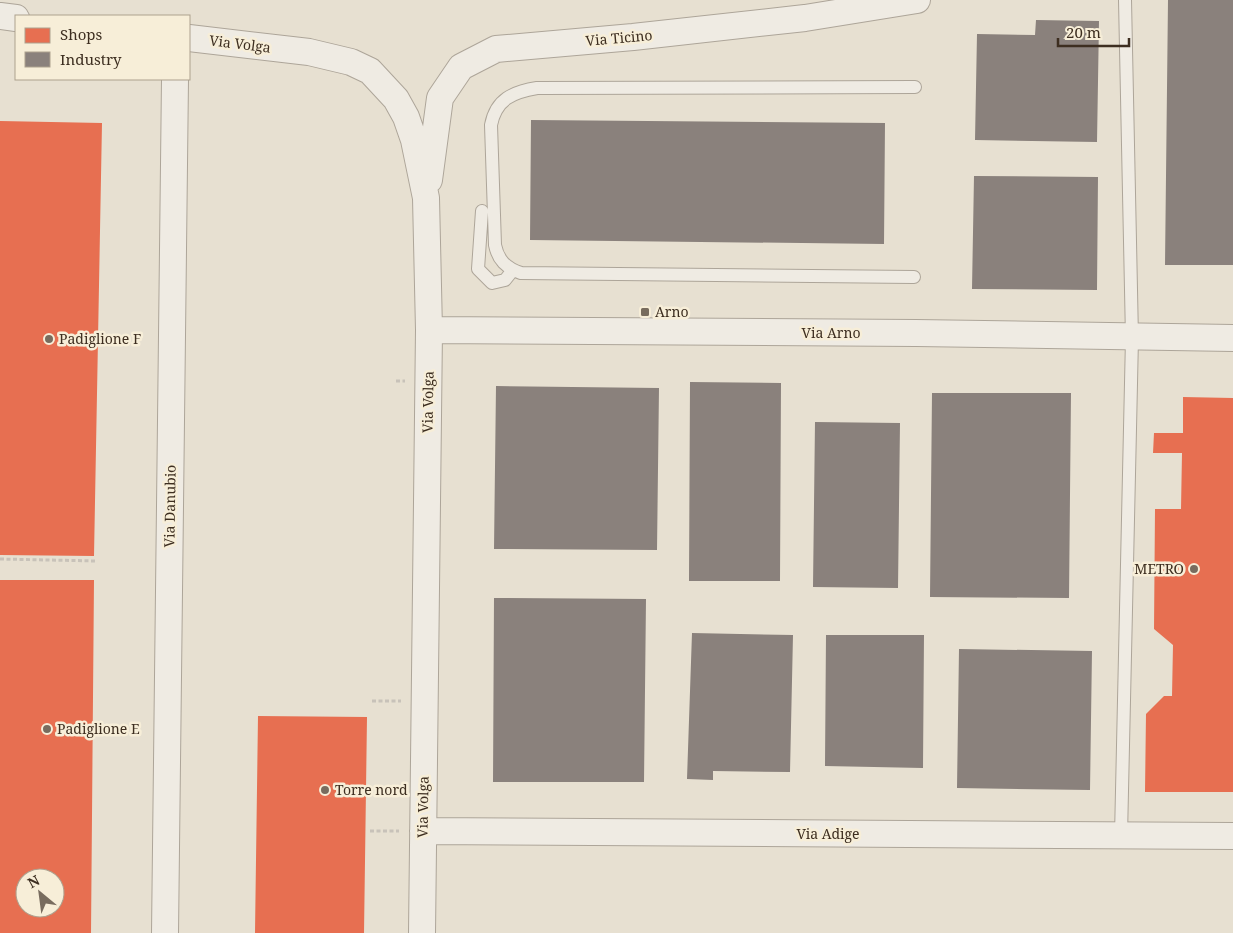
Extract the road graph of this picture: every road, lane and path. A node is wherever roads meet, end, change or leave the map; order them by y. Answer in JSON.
{"nodes":[{"id":1,"x":917,"y":0,"type":"edge"},
{"id":2,"x":1125,"y":0,"type":"edge"},
{"id":3,"x":0,"y":16,"type":"edge"},
{"id":4,"x":15,"y":18,"type":"edge"},
{"id":5,"x":190,"y":38,"type":"edge"},
{"id":6,"x":175,"y":80,"type":"edge"},
{"id":7,"x":915,"y":88,"type":"dead end"},
{"id":8,"x":426,"y":198,"type":"junction"},
{"id":9,"x":482,"y":211,"type":"dead end"},
{"id":10,"x":513,"y":270,"type":"junction"},
{"id":11,"x":914,"y":277,"type":"dead end"},
{"id":12,"x":429,"y":330,"type":"junction"},
{"id":13,"x":1132,"y":338,"type":"junction"},
{"id":14,"x":1233,"y":338,"type":"edge"},
{"id":15,"x":0,"y":559,"type":"edge"},
{"id":16,"x":96,"y":561,"type":"dead end"},
{"id":17,"x":423,"y":831,"type":"junction"},
{"id":18,"x":1122,"y":836,"type":"junction"},
{"id":19,"x":1233,"y":836,"type":"edge"},
{"id":20,"x":165,"y":933,"type":"edge"},
{"id":21,"x":422,"y":933,"type":"edge"}],
"edges":[{"from":1,"to":8,"type":"street","name":"Via Ticino"},
{"from":2,"to":13,"type":"lane"},
{"from":3,"to":4,"type":"street"},
{"from":5,"to":8,"type":"street","name":"Via Volga"},
{"from":6,"to":20,"type":"street","name":"Via Danubio"},
{"from":7,"to":10,"type":"lane"},
{"from":8,"to":12,"type":"street","name":"Via Volga"},
{"from":9,"to":10,"type":"lane"},
{"from":10,"to":11,"type":"lane"},
{"from":12,"to":13,"type":"street","name":"Via Arno"},
{"from":12,"to":17,"type":"street","name":"Via Volga"},
{"from":13,"to":14,"type":"street","name":"Via Arno"},
{"from":13,"to":18,"type":"lane"},
{"from":15,"to":16,"type":"path"},
{"from":17,"to":18,"type":"street","name":"Via Adige"},
{"from":17,"to":21,"type":"street","name":"Via Volga"},
{"from":18,"to":19,"type":"street","name":"Via Adige"}]}
